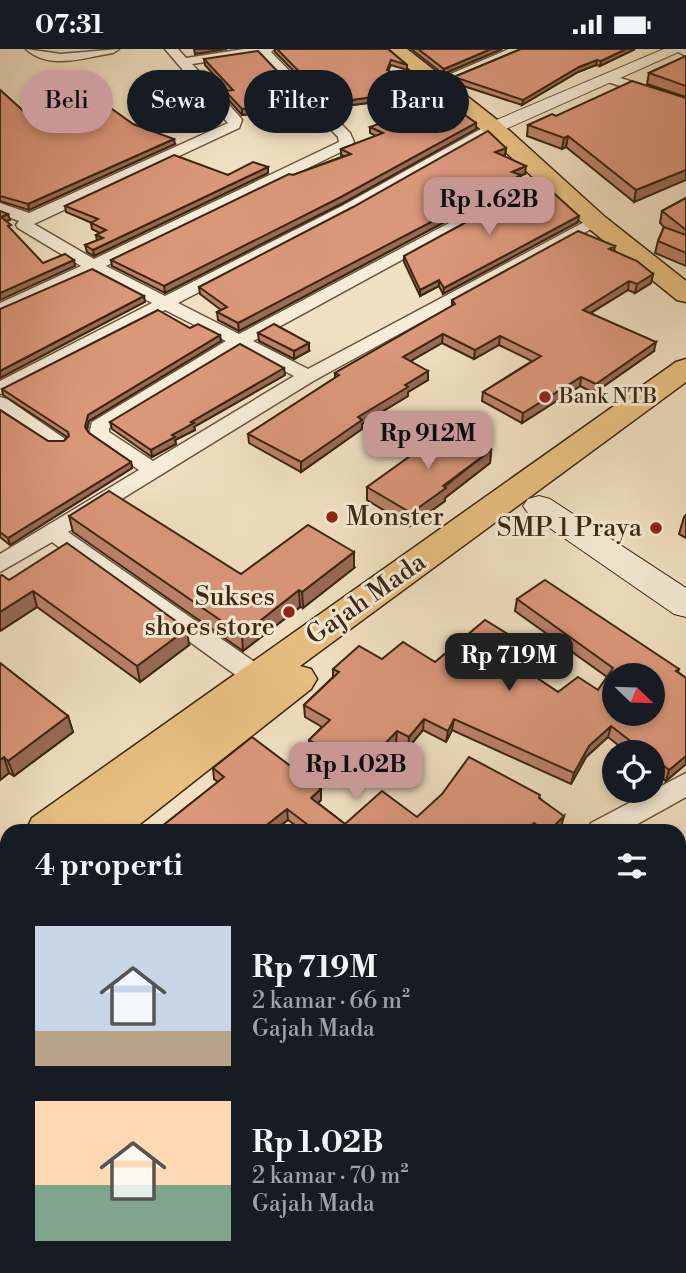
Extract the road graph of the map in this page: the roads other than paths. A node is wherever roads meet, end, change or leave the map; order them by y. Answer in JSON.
{"nodes":[{"id":1,"x":32,"y":49,"type":"edge"},
{"id":2,"x":113,"y":49,"type":"edge"},
{"id":3,"x":172,"y":49,"type":"edge"},
{"id":4,"x":264,"y":49,"type":"edge"},
{"id":5,"x":395,"y":49,"type":"edge"},
{"id":6,"x":409,"y":49,"type":"edge"},
{"id":7,"x":520,"y":49,"type":"edge"},
{"id":8,"x":678,"y":49,"type":"edge"},
{"id":9,"x":686,"y":52,"type":"edge"},
{"id":10,"x":183,"y":62,"type":"junction"},
{"id":11,"x":434,"y":70,"type":"edge"},
{"id":12,"x":468,"y":70,"type":"edge"},
{"id":13,"x":612,"y":79,"type":"junction"},
{"id":14,"x":469,"y":100,"type":"edge"},
{"id":15,"x":686,"y":104,"type":"edge"},
{"id":16,"x":498,"y":125,"type":"junction"},
{"id":17,"x":545,"y":178,"type":"junction"},
{"id":18,"x":0,"y":208,"type":"edge"},
{"id":19,"x":31,"y":218,"type":"junction"},
{"id":20,"x":596,"y":222,"type":"junction"},
{"id":21,"x":93,"y":265,"type":"junction"},
{"id":22,"x":686,"y":277,"type":"edge"},
{"id":23,"x":686,"y":294,"type":"edge"},
{"id":24,"x":163,"y":303,"type":"junction"},
{"id":25,"x":0,"y":310,"type":"edge"},
{"id":26,"x":239,"y":341,"type":"junction"},
{"id":27,"x":686,"y":368,"type":"edge"},
{"id":28,"x":308,"y":376,"type":"junction"},
{"id":29,"x":0,"y":388,"type":"edge"},
{"id":30,"x":686,"y":395,"type":"edge"},
{"id":31,"x":0,"y":403,"type":"edge"},
{"id":32,"x":58,"y":441,"type":"edge"},
{"id":33,"x":154,"y":471,"type":"junction"},
{"id":34,"x":539,"y":506,"type":"junction"},
{"id":35,"x":52,"y":533,"type":"junction"},
{"id":36,"x":4,"y":556,"type":"edge"},
{"id":37,"x":686,"y":605,"type":"edge"},
{"id":38,"x":257,"y":677,"type":"junction"},
{"id":39,"x":686,"y":784,"type":"edge"},
{"id":40,"x":58,"y":824,"type":"edge"},
{"id":41,"x":108,"y":824,"type":"edge"},
{"id":42,"x":614,"y":824,"type":"edge"}],
"edges":[{"from":1,"to":2,"type":"street"},
{"from":3,"to":10,"type":"street"},
{"from":4,"to":10,"type":"street"},
{"from":4,"to":21,"type":"street"},
{"from":5,"to":16,"type":"highway"},
{"from":6,"to":11,"type":"highway"},
{"from":7,"to":12,"type":"street"},
{"from":8,"to":9,"type":"street"},
{"from":8,"to":13,"type":"street"},
{"from":10,"to":19,"type":"street"},
{"from":13,"to":15,"type":"street"},
{"from":13,"to":16,"type":"street"},
{"from":14,"to":16,"type":"highway"},
{"from":16,"to":17,"type":"highway"},
{"from":16,"to":22,"type":"highway"},
{"from":16,"to":24,"type":"street"},
{"from":17,"to":20,"type":"highway"},
{"from":17,"to":26,"type":"street"},
{"from":18,"to":19,"type":"street"},
{"from":19,"to":21,"type":"street"},
{"from":20,"to":23,"type":"highway"},
{"from":20,"to":28,"type":"street"},
{"from":21,"to":24,"type":"street"},
{"from":21,"to":25,"type":"street"},
{"from":24,"to":26,"type":"street"},
{"from":24,"to":29,"type":"street"},
{"from":26,"to":28,"type":"street"},
{"from":26,"to":33,"type":"street"},
{"from":27,"to":38,"type":"highway","name":"Gajah Mada"},
{"from":28,"to":33,"type":"street"},
{"from":30,"to":34,"type":"highway","name":"Gajah Mada"},
{"from":31,"to":32,"type":"street"},
{"from":33,"to":35,"type":"street"},
{"from":34,"to":37,"type":"main road"},
{"from":34,"to":41,"type":"highway","name":"Gajah Mada"},
{"from":35,"to":36,"type":"street"},
{"from":35,"to":38,"type":"street"},
{"from":38,"to":40,"type":"highway","name":"Gajah Mada"},
{"from":39,"to":42,"type":"street"}]}
